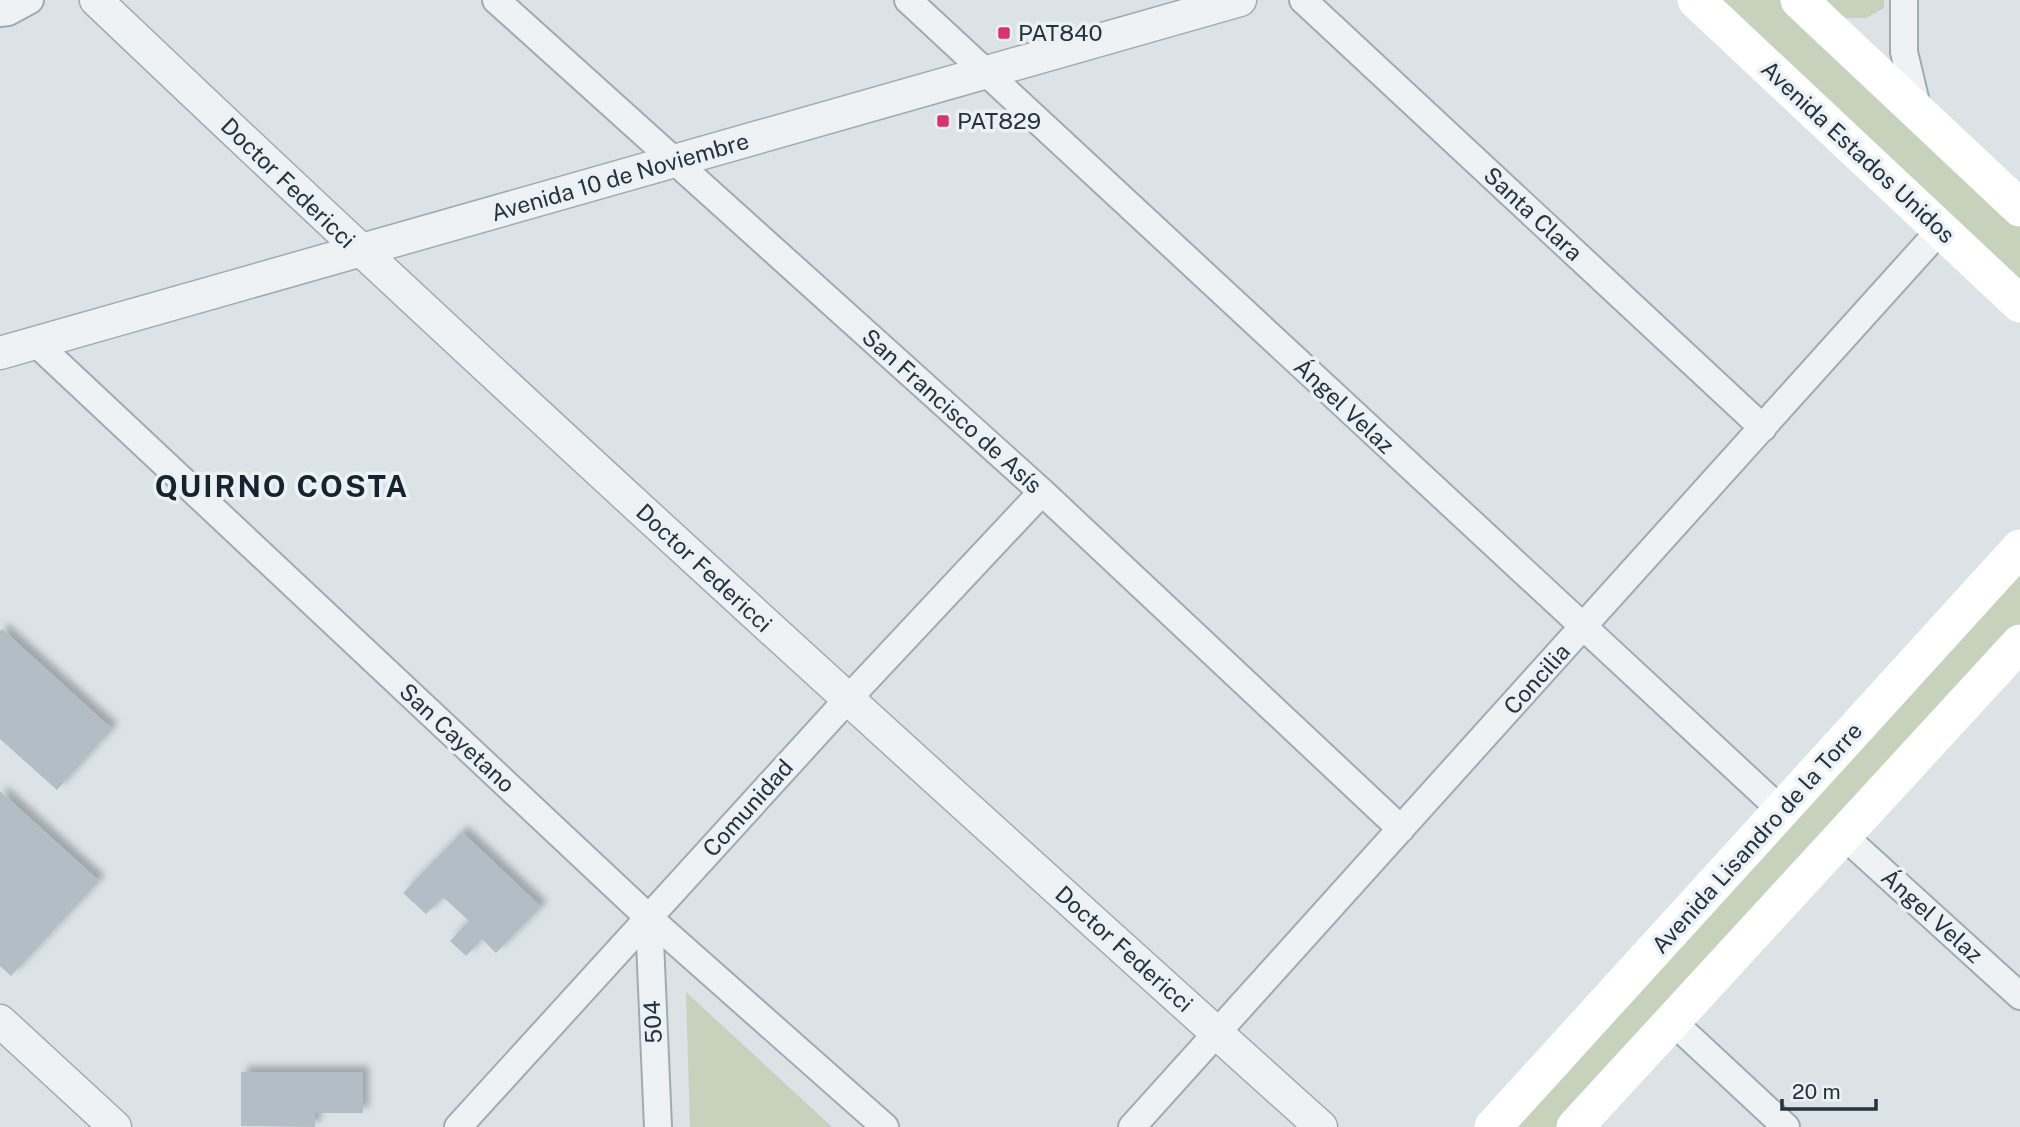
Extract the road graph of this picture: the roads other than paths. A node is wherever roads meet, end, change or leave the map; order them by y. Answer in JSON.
{"nodes":[{"id":1,"x":30,"y":0,"type":"edge"},
{"id":2,"x":96,"y":0,"type":"edge"},
{"id":3,"x":496,"y":0,"type":"edge"},
{"id":4,"x":908,"y":0,"type":"edge"},
{"id":5,"x":1241,"y":0,"type":"edge"},
{"id":6,"x":1303,"y":0,"type":"edge"},
{"id":7,"x":1696,"y":0,"type":"edge"},
{"id":8,"x":1798,"y":0,"type":"edge"},
{"id":9,"x":1904,"y":0,"type":"edge"},
{"id":10,"x":0,"y":13,"type":"edge"},
{"id":11,"x":988,"y":72,"type":"junction"},
{"id":12,"x":1918,"y":111,"type":"junction"},
{"id":13,"x":676,"y":161,"type":"junction"},
{"id":14,"x":2020,"y":208,"type":"edge"},
{"id":15,"x":1941,"y":229,"type":"junction"},
{"id":16,"x":359,"y":251,"type":"junction"},
{"id":17,"x":2020,"y":304,"type":"edge"},
{"id":18,"x":36,"y":343,"type":"junction"},
{"id":19,"x":0,"y":353,"type":"edge"},
{"id":20,"x":1763,"y":428,"type":"junction"},
{"id":21,"x":1042,"y":492,"type":"junction"},
{"id":22,"x":2020,"y":548,"type":"edge"},
{"id":23,"x":1583,"y":628,"type":"junction"},
{"id":24,"x":2018,"y":649,"type":"edge"},
{"id":25,"x":847,"y":700,"type":"junction"},
{"id":26,"x":1782,"y":811,"type":"junction"},
{"id":27,"x":1401,"y":829,"type":"junction"},
{"id":28,"x":1844,"y":836,"type":"junction"},
{"id":29,"x":649,"y":918,"type":"junction"},
{"id":30,"x":2020,"y":996,"type":"edge"},
{"id":31,"x":0,"y":1021,"type":"edge"},
{"id":32,"x":1672,"y":1021,"type":"junction"},
{"id":33,"x":1217,"y":1033,"type":"junction"},
{"id":34,"x":115,"y":1127,"type":"edge"},
{"id":35,"x":458,"y":1127,"type":"edge"},
{"id":36,"x":658,"y":1127,"type":"edge"},
{"id":37,"x":885,"y":1127,"type":"edge"},
{"id":38,"x":1132,"y":1127,"type":"edge"},
{"id":39,"x":1321,"y":1127,"type":"edge"},
{"id":40,"x":1493,"y":1127,"type":"edge"},
{"id":41,"x":1575,"y":1127,"type":"edge"},
{"id":42,"x":1786,"y":1127,"type":"edge"}],
"edges":[{"from":1,"to":10,"type":"street"},
{"from":2,"to":16,"type":"street","name":"Doctor Federicci"},
{"from":3,"to":13,"type":"street","name":"San Francisco de Asís"},
{"from":4,"to":11,"type":"street","name":"Ángel Velaz"},
{"from":5,"to":11,"type":"street","name":"Avenida 10 de Noviembre"},
{"from":6,"to":20,"type":"street","name":"Santa Clara"},
{"from":7,"to":15,"type":"main road","name":"Avenida Estados Unidos"},
{"from":8,"to":12,"type":"main road"},
{"from":9,"to":12,"type":"street"},
{"from":11,"to":13,"type":"street","name":"Avenida 10 de Noviembre"},
{"from":11,"to":23,"type":"street","name":"Ángel Velaz"},
{"from":12,"to":14,"type":"main road"},
{"from":13,"to":16,"type":"street","name":"Avenida 10 de Noviembre"},
{"from":13,"to":21,"type":"street","name":"San Francisco de Asís"},
{"from":15,"to":17,"type":"main road","name":"Avenida Estados Unidos"},
{"from":15,"to":20,"type":"street","name":"Concilia"},
{"from":16,"to":18,"type":"street","name":"Avenida 10 de Noviembre"},
{"from":16,"to":25,"type":"street","name":"Doctor Federicci"},
{"from":18,"to":19,"type":"street","name":"Avenida 10 de Noviembre"},
{"from":18,"to":29,"type":"street","name":"San Cayetano"},
{"from":20,"to":23,"type":"street","name":"Concilia"},
{"from":21,"to":25,"type":"street","name":"Comunidad"},
{"from":21,"to":27,"type":"street","name":"San Francisco de Asís"},
{"from":22,"to":26,"type":"main road","name":"Avenida Lisandro de la Torre"},
{"from":23,"to":26,"type":"street","name":"Ángel Velaz"},
{"from":23,"to":27,"type":"street","name":"Concilia"},
{"from":24,"to":28,"type":"main road"},
{"from":25,"to":29,"type":"street","name":"Comunidad"},
{"from":25,"to":33,"type":"street","name":"Doctor Federicci"},
{"from":26,"to":40,"type":"main road","name":"Avenida Lisandro de la Torre"},
{"from":27,"to":33,"type":"street","name":"Concilia"},
{"from":28,"to":30,"type":"street","name":"Ángel Velaz"},
{"from":28,"to":32,"type":"main road"},
{"from":29,"to":35,"type":"street","name":"Comunidad"},
{"from":29,"to":36,"type":"street","name":"504"},
{"from":29,"to":37,"type":"street","name":"San Cayetano"},
{"from":31,"to":34,"type":"street"},
{"from":32,"to":41,"type":"main road"},
{"from":32,"to":42,"type":"street"},
{"from":33,"to":38,"type":"street","name":"Concilia"},
{"from":33,"to":39,"type":"street","name":"Doctor Federicci"}]}
